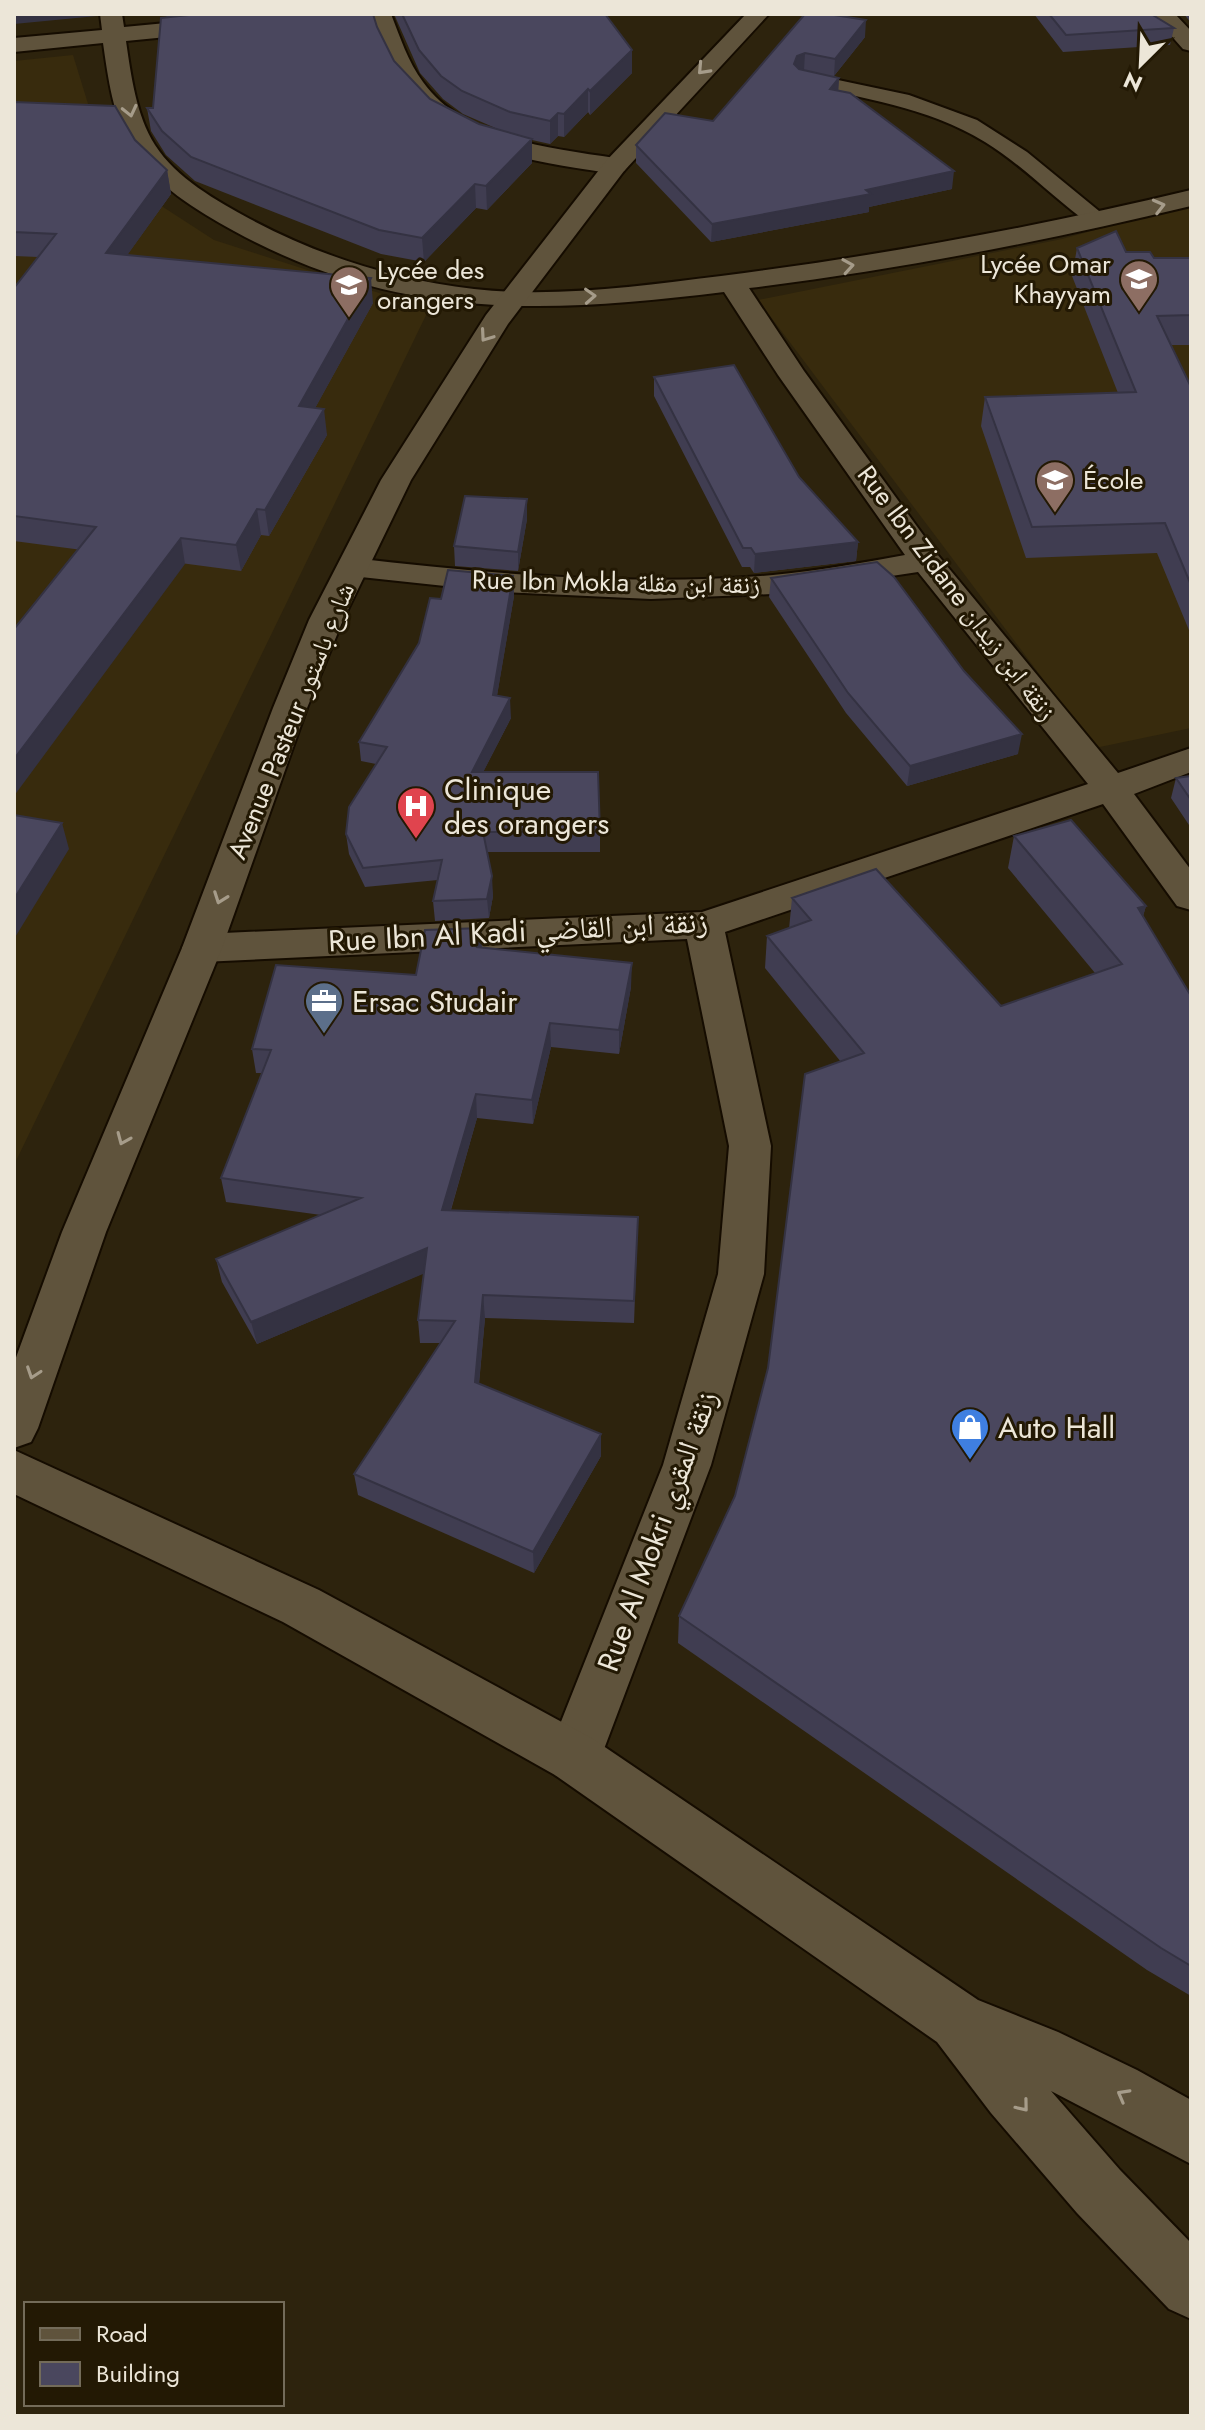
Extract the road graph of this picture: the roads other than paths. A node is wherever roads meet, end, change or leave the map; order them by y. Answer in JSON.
{"nodes":[{"id":1,"x":329,"y":14,"type":"edge"},
{"id":2,"x":380,"y":14,"type":"edge"},
{"id":3,"x":758,"y":14,"type":"edge"},
{"id":4,"x":1163,"y":14,"type":"edge"},
{"id":5,"x":113,"y":24,"type":"edge"},
{"id":6,"x":1191,"y":44,"type":"edge"},
{"id":7,"x":14,"y":45,"type":"edge"},
{"id":8,"x":805,"y":79,"type":"edge"},
{"id":9,"x":615,"y":166,"type":"junction"},
{"id":10,"x":1191,"y":198,"type":"edge"},
{"id":11,"x":1099,"y":220,"type":"junction"},
{"id":12,"x":732,"y":283,"type":"junction"},
{"id":13,"x":512,"y":299,"type":"junction"},
{"id":14,"x":926,"y":561,"type":"junction"},
{"id":15,"x":353,"y":568,"type":"junction"},
{"id":16,"x":1191,"y":759,"type":"edge"},
{"id":17,"x":1111,"y":789,"type":"junction"},
{"id":18,"x":1191,"y":897,"type":"edge"},
{"id":19,"x":704,"y":925,"type":"junction"},
{"id":20,"x":202,"y":948,"type":"junction"},
{"id":21,"x":14,"y":1428,"type":"edge"},
{"id":22,"x":14,"y":1471,"type":"edge"},
{"id":23,"x":574,"y":1757,"type":"junction"},
{"id":24,"x":958,"y":2021,"type":"junction"},
{"id":25,"x":1191,"y":2134,"type":"edge"},
{"id":26,"x":1191,"y":2287,"type":"edge"}],
"edges":[{"from":1,"to":5,"type":"street"},
{"from":2,"to":9,"type":"street"},
{"from":3,"to":9,"type":"street","name":"Avenue Pasteur شارع باستور","one_way":true},
{"from":4,"to":6,"type":"street"},
{"from":5,"to":7,"type":"street"},
{"from":5,"to":13,"type":"street","one_way":true},
{"from":8,"to":11,"type":"lane"},
{"from":9,"to":13,"type":"street","name":"Avenue Pasteur شارع باستور"},
{"from":11,"to":10,"type":"street","one_way":true},
{"from":12,"to":11,"type":"street","one_way":true},
{"from":13,"to":12,"type":"street","one_way":true},
{"from":12,"to":14,"type":"street","name":"Rue Ibn Zidane زنقة ابن زيدان"},
{"from":13,"to":15,"type":"street","name":"Avenue Pasteur شارع باستور","one_way":true},
{"from":14,"to":15,"type":"street","name":"Rue Ibn Mokla زنقة ابن مقلة"},
{"from":14,"to":17,"type":"street","name":"Rue Ibn Zidane زنقة ابن زيدان"},
{"from":15,"to":20,"type":"street","name":"Avenue Pasteur شارع باستور","one_way":true},
{"from":16,"to":17,"type":"street","name":"Rue Ibn Al Kadi زنقة ابن القاضي"},
{"from":17,"to":18,"type":"street","name":"Rue Ibn Zidane زنقة ابن زيدان"},
{"from":17,"to":19,"type":"street","name":"Rue Ibn Al Kadi زنقة ابن القاضي"},
{"from":19,"to":20,"type":"street","name":"Rue Ibn Al Kadi زنقة ابن القاضي"},
{"from":19,"to":23,"type":"street","name":"Rue Al Mokri زنقة المقري"},
{"from":20,"to":21,"type":"street","name":"Avenue Pasteur شارع باستور","one_way":true},
{"from":22,"to":23,"type":"street"},
{"from":23,"to":24,"type":"street"},
{"from":25,"to":24,"type":"street","one_way":true},
{"from":24,"to":26,"type":"street","one_way":true}]}
